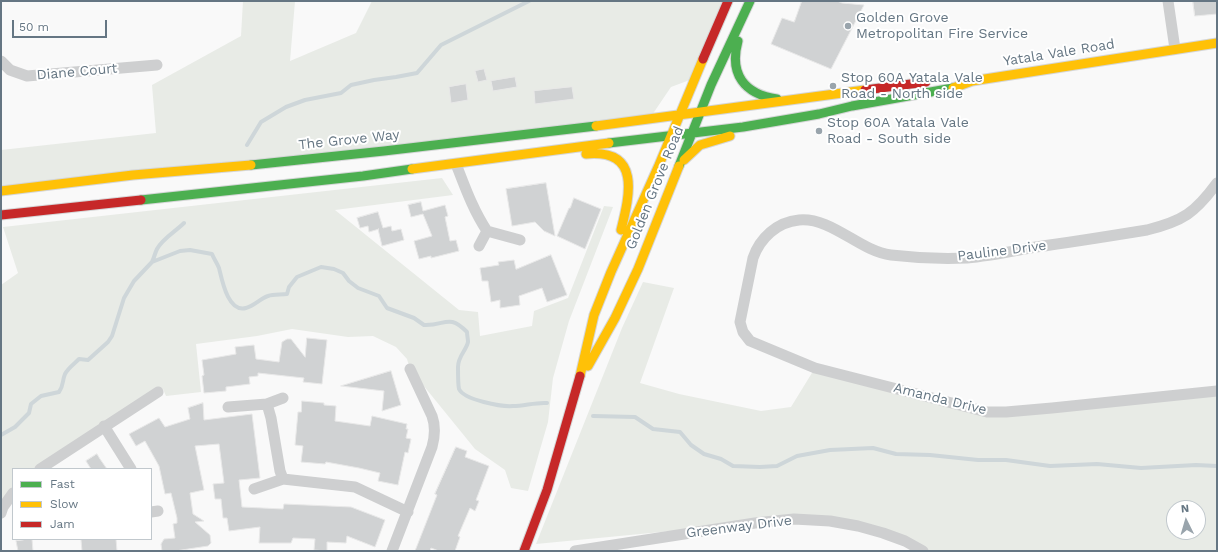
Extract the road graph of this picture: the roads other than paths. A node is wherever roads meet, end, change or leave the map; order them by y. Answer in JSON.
{"nodes":[{"id":1,"x":728,"y":1,"type":"edge"},
{"id":2,"x":750,"y":1,"type":"edge"},
{"id":3,"x":1168,"y":1,"type":"edge"},
{"id":4,"x":741,"y":22,"type":"junction"},
{"id":5,"x":1217,"y":43,"type":"edge"},
{"id":6,"x":1175,"y":49,"type":"junction"},
{"id":7,"x":1,"y":61,"type":"edge"},
{"id":8,"x":157,"y":65,"type":"dead end"},
{"id":9,"x":972,"y":81,"type":"junction"},
{"id":10,"x":791,"y":100,"type":"junction"},
{"id":11,"x":700,"y":113,"type":"junction"},
{"id":12,"x":679,"y":116,"type":"junction"},
{"id":13,"x":779,"y":121,"type":"junction"},
{"id":14,"x":693,"y":133,"type":"junction"},
{"id":15,"x":672,"y":135,"type":"junction"},
{"id":16,"x":500,"y":158,"type":"junction"},
{"id":17,"x":456,"y":164,"type":"junction"},
{"id":18,"x":680,"y":165,"type":"junction"},
{"id":19,"x":1217,"y":183,"type":"edge"},
{"id":20,"x":1,"y":191,"type":"edge"},
{"id":21,"x":1,"y":215,"type":"edge"},
{"id":22,"x":487,"y":231,"type":"junction"},
{"id":23,"x":520,"y":240,"type":"dead end"},
{"id":24,"x":479,"y":246,"type":"dead end"},
{"id":25,"x":610,"y":272,"type":"junction"},
{"id":26,"x":741,"y":312,"type":"joint"},
{"id":27,"x":410,"y":369,"type":"dead end"},
{"id":28,"x":578,"y":383,"type":"junction"},
{"id":29,"x":1217,"y":391,"type":"edge"},
{"id":30,"x":158,"y":392,"type":"dead end"},
{"id":31,"x":284,"y":398,"type":"dead end"},
{"id":32,"x":267,"y":404,"type":"junction"},
{"id":33,"x":228,"y":407,"type":"dead end"},
{"id":34,"x":104,"y":426,"type":"junction"},
{"id":35,"x":41,"y":468,"type":"edge"},
{"id":36,"x":130,"y":468,"type":"edge"},
{"id":37,"x":283,"y":479,"type":"junction"},
{"id":38,"x":254,"y":489,"type":"dead end"},
{"id":39,"x":12,"y":494,"type":"edge"},
{"id":40,"x":408,"y":512,"type":"junction"},
{"id":41,"x":1,"y":513,"type":"edge"},
{"id":42,"x":392,"y":551,"type":"edge"},
{"id":43,"x":524,"y":551,"type":"edge"},
{"id":44,"x":575,"y":551,"type":"edge"},
{"id":45,"x":923,"y":551,"type":"edge"}],
"edges":[{"from":1,"to":12,"type":"main road","name":"Golden Grove Road"},
{"from":2,"to":4,"type":"main road","name":"Golden Grove Road"},
{"from":3,"to":6,"type":"street"},
{"from":4,"to":10,"type":"main road"},
{"from":4,"to":11,"type":"main road","name":"Golden Grove Road"},
{"from":5,"to":6,"type":"main road","name":"Yatala Vale Road"},
{"from":6,"to":9,"type":"main road","name":"Yatala Vale Road"},
{"from":7,"to":8,"type":"street","name":"Diane Court"},
{"from":9,"to":10,"type":"main road"},
{"from":9,"to":13,"type":"main road","name":"Yatala Vale Road"},
{"from":10,"to":11,"type":"main road"},
{"from":11,"to":12,"type":"main road","name":"The Grove Way"},
{"from":11,"to":14,"type":"main road","name":"Golden Grove Road"},
{"from":12,"to":15,"type":"main road","name":"Golden Grove Road"},
{"from":12,"to":20,"type":"main road","name":"The Grove Way"},
{"from":13,"to":14,"type":"main road","name":"Yatala Vale Road"},
{"from":13,"to":18,"type":"main road"},
{"from":14,"to":15,"type":"main road"},
{"from":14,"to":18,"type":"main road","name":"Golden Grove Road"},
{"from":15,"to":16,"type":"main road"},
{"from":15,"to":25,"type":"main road","name":"Golden Grove Road"},
{"from":16,"to":17,"type":"main road"},
{"from":16,"to":25,"type":"main road"},
{"from":17,"to":21,"type":"main road"},
{"from":17,"to":22,"type":"street"},
{"from":18,"to":28,"type":"main road","name":"Golden Grove Road"},
{"from":19,"to":26,"type":"street","name":"Pauline Drive"},
{"from":22,"to":23,"type":"street"},
{"from":22,"to":24,"type":"street"},
{"from":25,"to":28,"type":"main road","name":"Golden Grove Road"},
{"from":26,"to":29,"type":"street","name":"Amanda Drive"},
{"from":27,"to":40,"type":"street"},
{"from":28,"to":43,"type":"main road","name":"Golden Grove Road"},
{"from":30,"to":34,"type":"street"},
{"from":31,"to":32,"type":"street"},
{"from":32,"to":33,"type":"street"},
{"from":32,"to":37,"type":"street"},
{"from":34,"to":35,"type":"street"},
{"from":34,"to":36,"type":"street"},
{"from":37,"to":38,"type":"street"},
{"from":37,"to":40,"type":"street"},
{"from":39,"to":41,"type":"street"},
{"from":40,"to":42,"type":"street"},
{"from":44,"to":45,"type":"street","name":"Greenway Drive"}]}
